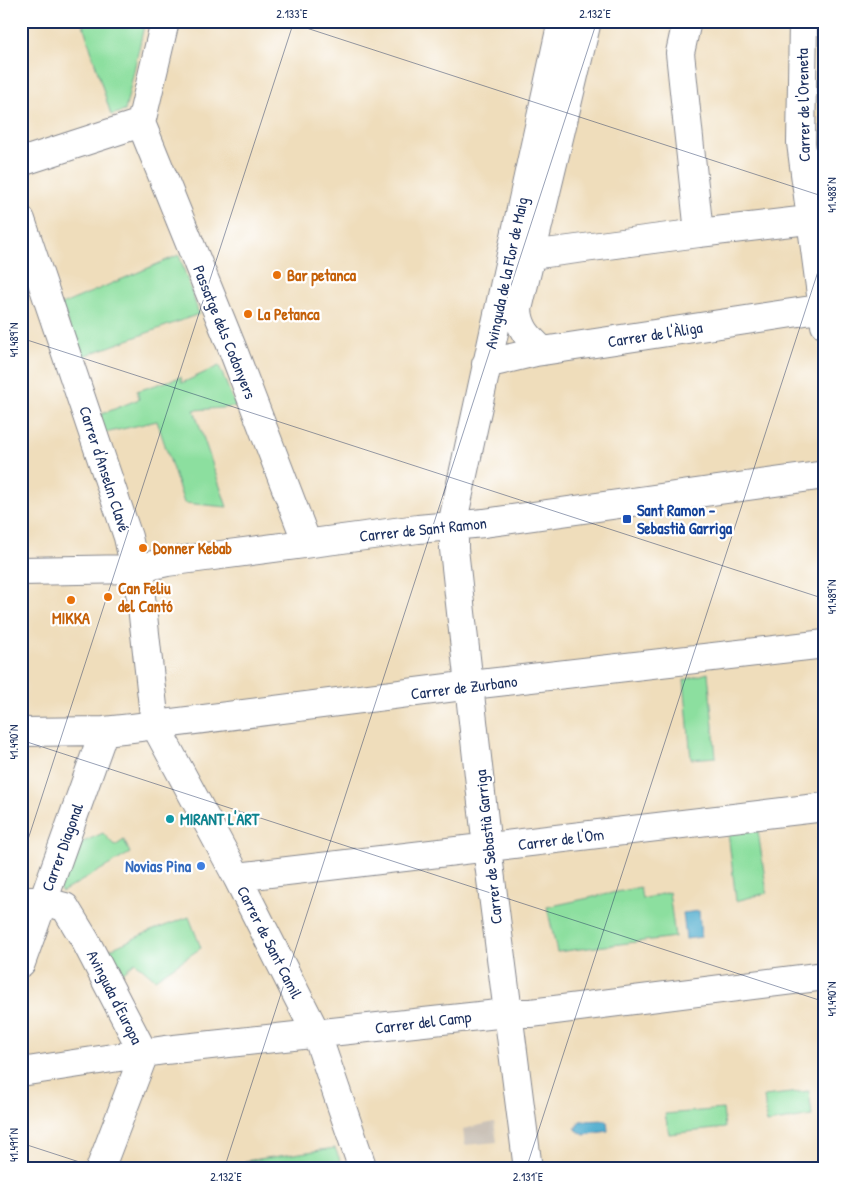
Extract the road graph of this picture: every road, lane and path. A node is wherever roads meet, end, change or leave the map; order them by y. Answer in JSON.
{"nodes":[{"id":1,"x":165,"y":21,"type":"edge"},
{"id":2,"x":562,"y":21,"type":"edge"},
{"id":3,"x":587,"y":21,"type":"edge"},
{"id":4,"x":687,"y":21,"type":"edge"},
{"id":5,"x":803,"y":21,"type":"edge"},
{"id":6,"x":141,"y":123,"type":"junction"},
{"id":7,"x":21,"y":162,"type":"edge"},
{"id":8,"x":818,"y":219,"type":"edge"},
{"id":9,"x":21,"y":220,"type":"edge"},
{"id":10,"x":699,"y":233,"type":"junction"},
{"id":11,"x":531,"y":255,"type":"junction"},
{"id":12,"x":824,"y":314,"type":"edge"},
{"id":13,"x":543,"y":351,"type":"junction"},
{"id":14,"x":486,"y":364,"type":"junction"},
{"id":15,"x":825,"y":475,"type":"edge"},
{"id":16,"x":454,"y":525,"type":"junction"},
{"id":17,"x":307,"y":543,"type":"junction"},
{"id":18,"x":135,"y":569,"type":"junction"},
{"id":19,"x":21,"y":571,"type":"edge"},
{"id":20,"x":825,"y":644,"type":"edge"},
{"id":21,"x":471,"y":685,"type":"junction"},
{"id":22,"x":155,"y":725,"type":"junction"},
{"id":23,"x":104,"y":731,"type":"junction"},
{"id":24,"x":21,"y":732,"type":"edge"},
{"id":25,"x":825,"y":807,"type":"edge"},
{"id":26,"x":487,"y":848,"type":"junction"},
{"id":27,"x":237,"y":877,"type":"junction"},
{"id":28,"x":32,"y":901,"type":"edge"},
{"id":29,"x":21,"y":963,"type":"edge"},
{"id":30,"x":825,"y":976,"type":"edge"},
{"id":31,"x":507,"y":1012,"type":"junction"},
{"id":32,"x":317,"y":1035,"type":"junction"},
{"id":33,"x":144,"y":1054,"type":"junction"},
{"id":34,"x":21,"y":1072,"type":"edge"},
{"id":35,"x":100,"y":1169,"type":"edge"},
{"id":36,"x":363,"y":1169,"type":"edge"},
{"id":37,"x":528,"y":1169,"type":"edge"}],
"edges":[{"from":1,"to":6,"type":"street"},
{"from":2,"to":14,"type":"street","name":"Avinguda de la Flor de Maig"},
{"from":3,"to":11,"type":"street","name":"Avinguda de la Flor de Maig"},
{"from":4,"to":10,"type":"street"},
{"from":5,"to":8,"type":"street","name":"Carrer de l'Oreneta"},
{"from":6,"to":7,"type":"street"},
{"from":6,"to":17,"type":"street","name":"Passatge dels Codonyers"},
{"from":8,"to":10,"type":"street"},
{"from":8,"to":12,"type":"street","name":"Carrer de l'Oreneta"},
{"from":9,"to":18,"type":"street","name":"Carrer d'Anselm Clavé"},
{"from":10,"to":11,"type":"street"},
{"from":11,"to":13,"type":"street","name":"Avinguda de la Flor de Maig"},
{"from":12,"to":13,"type":"street","name":"Carrer de l'Àliga"},
{"from":13,"to":14,"type":"street","name":"Carrer de l'Àliga"},
{"from":14,"to":16,"type":"street","name":"Avinguda de la Flor de Maig"},
{"from":15,"to":16,"type":"street","name":"Carrer de Sant Ramon"},
{"from":16,"to":17,"type":"street","name":"Carrer de Sant Ramon"},
{"from":16,"to":21,"type":"street","name":"Carrer de Sebastià Garriga"},
{"from":17,"to":18,"type":"street","name":"Carrer de Sant Ramon"},
{"from":18,"to":19,"type":"street","name":"Carrer de Sant Ramon"},
{"from":18,"to":22,"type":"street","name":"Carrer d'Anselm Clavé"},
{"from":20,"to":21,"type":"street","name":"Carrer de Zurbano"},
{"from":21,"to":22,"type":"street","name":"Carrer de Zurbano"},
{"from":21,"to":26,"type":"street","name":"Carrer de Sebastià Garriga"},
{"from":22,"to":23,"type":"street","name":"Carrer de Zurbano"},
{"from":22,"to":27,"type":"street","name":"Carrer de Sant Camil"},
{"from":23,"to":24,"type":"street","name":"Carrer de Zurbano"},
{"from":23,"to":28,"type":"street","name":"Carrer Diagonal"},
{"from":25,"to":26,"type":"street","name":"Carrer de l'Om"},
{"from":26,"to":27,"type":"street","name":"Carrer de l'Om"},
{"from":26,"to":31,"type":"street","name":"Carrer de Sebastià Garriga"},
{"from":27,"to":32,"type":"street","name":"Carrer de Sant Camil"},
{"from":28,"to":29,"type":"street","name":"Carrer Diagonal"},
{"from":28,"to":33,"type":"street","name":"Avinguda d'Europa"},
{"from":30,"to":31,"type":"street","name":"Carrer del Camp"},
{"from":31,"to":32,"type":"street","name":"Carrer del Camp"},
{"from":31,"to":37,"type":"street","name":"Carrer de Sebastià Garriga"},
{"from":32,"to":33,"type":"street","name":"Carrer del Camp"},
{"from":32,"to":36,"type":"street","name":"Carrer de Sant Camil"},
{"from":33,"to":34,"type":"street","name":"Carrer del Camp"},
{"from":33,"to":35,"type":"street","name":"Avinguda d'Europa"}]}
